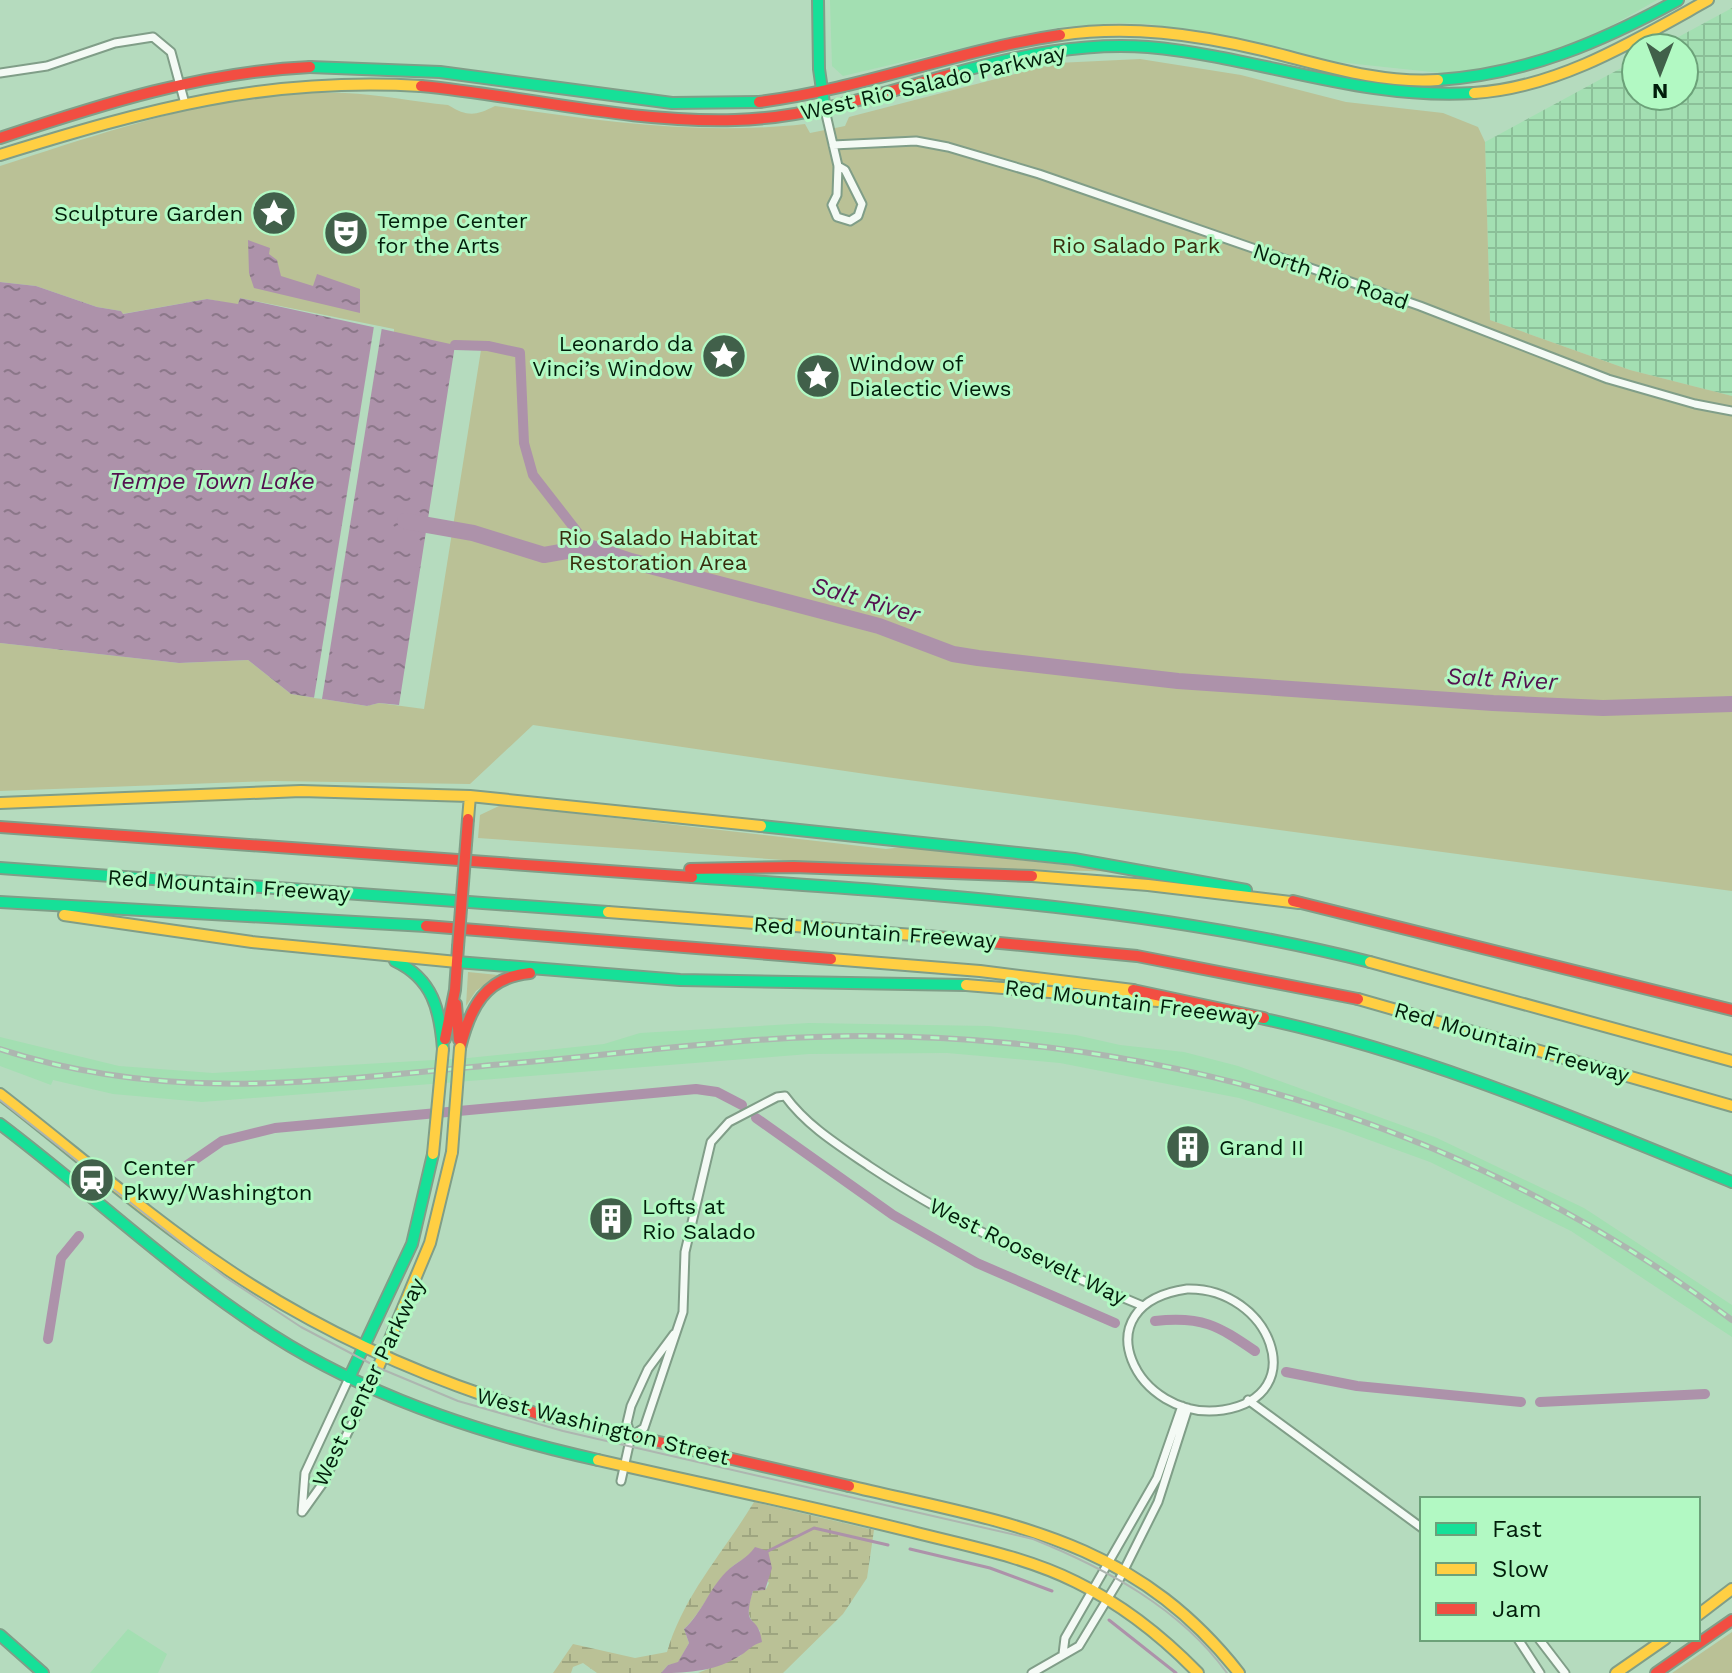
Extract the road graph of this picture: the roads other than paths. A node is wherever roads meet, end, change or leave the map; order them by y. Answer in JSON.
{"nodes":[{"id":1,"x":818,"y":0,"type":"edge"},
{"id":2,"x":1678,"y":0,"type":"edge"},
{"id":3,"x":1708,"y":0,"type":"edge"},
{"id":4,"x":1217,"y":39,"type":"junction"},
{"id":5,"x":1213,"y":54,"type":"junction"},
{"id":6,"x":0,"y":73,"type":"edge"},
{"id":7,"x":180,"y":84,"type":"junction"},
{"id":8,"x":821,"y":94,"type":"junction"},
{"id":9,"x":184,"y":100,"type":"junction"},
{"id":10,"x":825,"y":110,"type":"junction"},
{"id":11,"x":0,"y":138,"type":"edge"},
{"id":12,"x":833,"y":145,"type":"junction"},
{"id":13,"x":0,"y":155,"type":"edge"},
{"id":14,"x":838,"y":166,"type":"junction"},
{"id":15,"x":853,"y":192,"type":"junction"},
{"id":16,"x":837,"y":195,"type":"junction"},
{"id":17,"x":1732,"y":411,"type":"edge"},
{"id":18,"x":470,"y":796,"type":"junction"},
{"id":19,"x":0,"y":803,"type":"edge"},
{"id":20,"x":0,"y":827,"type":"edge"},
{"id":21,"x":0,"y":868,"type":"edge"},
{"id":22,"x":644,"y":873,"type":"junction"},
{"id":23,"x":1299,"y":903,"type":"junction"},
{"id":24,"x":0,"y":904,"type":"edge"},
{"id":25,"x":363,"y":954,"type":"junction"},
{"id":26,"x":457,"y":962,"type":"junction"},
{"id":27,"x":599,"y":975,"type":"junction"},
{"id":28,"x":455,"y":990,"type":"junction"},
{"id":29,"x":1732,"y":1010,"type":"edge"},
{"id":30,"x":1264,"y":1018,"type":"junction"},
{"id":31,"x":460,"y":1048,"type":"junction"},
{"id":32,"x":443,"y":1049,"type":"junction"},
{"id":33,"x":1732,"y":1061,"type":"edge"},
{"id":34,"x":0,"y":1094,"type":"edge"},
{"id":35,"x":1732,"y":1106,"type":"edge"},
{"id":36,"x":0,"y":1124,"type":"edge"},
{"id":37,"x":1732,"y":1182,"type":"edge"},
{"id":38,"x":1143,"y":1306,"type":"junction"},
{"id":39,"x":678,"y":1330,"type":"junction"},
{"id":40,"x":364,"y":1347,"type":"junction"},
{"id":41,"x":384,"y":1357,"type":"junction"},
{"id":42,"x":349,"y":1378,"type":"junction"},
{"id":43,"x":370,"y":1387,"type":"junction"},
{"id":44,"x":1248,"y":1400,"type":"junction"},
{"id":45,"x":1185,"y":1407,"type":"junction"},
{"id":46,"x":631,"y":1436,"type":"junction"},
{"id":47,"x":624,"y":1467,"type":"junction"},
{"id":48,"x":621,"y":1481,"type":"dead end"},
{"id":49,"x":1420,"y":1527,"type":"edge"},
{"id":50,"x":1109,"y":1563,"type":"junction"},
{"id":51,"x":1123,"y":1570,"type":"junction"},
{"id":52,"x":1732,"y":1589,"type":"edge"},
{"id":53,"x":1092,"y":1590,"type":"junction"},
{"id":54,"x":1107,"y":1598,"type":"junction"},
{"id":55,"x":1700,"y":1613,"type":"edge"},
{"id":56,"x":1732,"y":1620,"type":"edge"},
{"id":57,"x":0,"y":1635,"type":"edge"},
{"id":58,"x":1519,"y":1641,"type":"edge"},
{"id":59,"x":1541,"y":1641,"type":"edge"},
{"id":60,"x":1662,"y":1641,"type":"edge"},
{"id":61,"x":1063,"y":1654,"type":"junction"},
{"id":62,"x":1635,"y":1660,"type":"junction"},
{"id":63,"x":43,"y":1673,"type":"edge"},
{"id":64,"x":1032,"y":1673,"type":"edge"},
{"id":65,"x":1198,"y":1673,"type":"edge"},
{"id":66,"x":1239,"y":1673,"type":"edge"},
{"id":67,"x":1540,"y":1673,"type":"edge"},
{"id":68,"x":1565,"y":1673,"type":"edge"},
{"id":69,"x":1616,"y":1673,"type":"edge"},
{"id":70,"x":1627,"y":1673,"type":"edge"},
{"id":71,"x":1656,"y":1673,"type":"edge"}],
"edges":[{"from":1,"to":8,"type":"main road"},
{"from":2,"to":4,"type":"main road","name":"West Rio Salado Parkway"},
{"from":3,"to":5,"type":"main road","name":"West Rio Salado Parkway"},
{"from":4,"to":5,"type":"main road"},
{"from":4,"to":8,"type":"main road","name":"West Rio Salado Parkway"},
{"from":5,"to":10,"type":"main road","name":"West Rio Salado Parkway"},
{"from":6,"to":7,"type":"street"},
{"from":7,"to":8,"type":"main road","name":"West Rio Salado Parkway"},
{"from":7,"to":9,"type":"street"},
{"from":7,"to":11,"type":"main road","name":"West Rio Salado Parkway"},
{"from":8,"to":10,"type":"main road"},
{"from":9,"to":10,"type":"main road","name":"West Rio Salado Parkway"},
{"from":9,"to":13,"type":"main road","name":"West Rio Salado Parkway"},
{"from":10,"to":12,"type":"street"},
{"from":12,"to":14,"type":"street"},
{"from":12,"to":17,"type":"street","name":"North Rio Road"},
{"from":14,"to":15,"type":"street"},
{"from":14,"to":16,"type":"street"},
{"from":15,"to":16,"type":"street"},
{"from":15,"to":16,"type":"street"},
{"from":18,"to":19,"type":"main road"},
{"from":18,"to":23,"type":"main road"},
{"from":18,"to":26,"type":"main road","name":"West Center Parkway","bridge":true},
{"from":20,"to":22,"type":"main road","name":"Red Mountain Freeway"},
{"from":21,"to":35,"type":"main road","name":"Red Mountain Freeway"},
{"from":22,"to":23,"type":"main road"},
{"from":22,"to":33,"type":"main road","name":"Red Mountain Freeway"},
{"from":23,"to":29,"type":"main road"},
{"from":24,"to":25,"type":"main road"},
{"from":24,"to":30,"type":"main road"},
{"from":25,"to":26,"type":"main road","name":"Red Mountain Freeeway"},
{"from":25,"to":32,"type":"main road"},
{"from":26,"to":27,"type":"main road","name":"Red Mountain Freeeway"},
{"from":26,"to":28,"type":"main road","name":"West Center Parkway"},
{"from":27,"to":30,"type":"main road","name":"Red Mountain Freeeway"},
{"from":27,"to":31,"type":"main road"},
{"from":28,"to":31,"type":"main road","name":"West Center Parkway"},
{"from":28,"to":32,"type":"main road","name":"West Center Parkway"},
{"from":30,"to":37,"type":"main road","name":"Red Mountain Freeeway"},
{"from":31,"to":41,"type":"main road","name":"West Center Parkway","bridge":true},
{"from":32,"to":40,"type":"main road","name":"West Center Parkway","bridge":true},
{"from":34,"to":40,"type":"main road","name":"West Washington Street"},
{"from":36,"to":42,"type":"main road","name":"West Washington Street"},
{"from":38,"to":39,"type":"street","name":"West Roosevelt Way"},
{"from":38,"to":44,"type":"street"},
{"from":38,"to":45,"type":"street"},
{"from":39,"to":46,"type":"street"},
{"from":39,"to":46,"type":"street"},
{"from":40,"to":41,"type":"main road","name":"West Washington Street"},
{"from":40,"to":42,"type":"main road","name":"West Center Parkway"},
{"from":41,"to":43,"type":"main road","name":"West Center Parkway"},
{"from":41,"to":46,"type":"main road","name":"West Washington Street"},
{"from":42,"to":43,"type":"main road","name":"West Washington Street"},
{"from":42,"to":43,"type":"street","name":"West Center Parkway"},
{"from":43,"to":47,"type":"main road","name":"West Washington Street"},
{"from":44,"to":45,"type":"street"},
{"from":44,"to":49,"type":"street"},
{"from":45,"to":50,"type":"street"},
{"from":45,"to":51,"type":"street"},
{"from":46,"to":47,"type":"street"},
{"from":46,"to":50,"type":"main road","name":"West Washington Street"},
{"from":47,"to":48,"type":"street"},
{"from":47,"to":53,"type":"main road","name":"West Washington Street"},
{"from":50,"to":51,"type":"main road","name":"West Washington Street"},
{"from":50,"to":53,"type":"street"},
{"from":51,"to":54,"type":"street"},
{"from":51,"to":66,"type":"main road","name":"West Washington Street"},
{"from":52,"to":55,"type":"main road"},
{"from":53,"to":54,"type":"main road","name":"West Washington Street"},
{"from":53,"to":61,"type":"street"},
{"from":54,"to":61,"type":"street"},
{"from":54,"to":65,"type":"main road","name":"West Washington Street"},
{"from":56,"to":71,"type":"main road"},
{"from":57,"to":63,"type":"main road"},
{"from":58,"to":67,"type":"street"},
{"from":59,"to":68,"type":"street"},
{"from":60,"to":62,"type":"main road"},
{"from":61,"to":64,"type":"street"},
{"from":62,"to":69,"type":"main road"},
{"from":62,"to":70,"type":"main road"}]}
